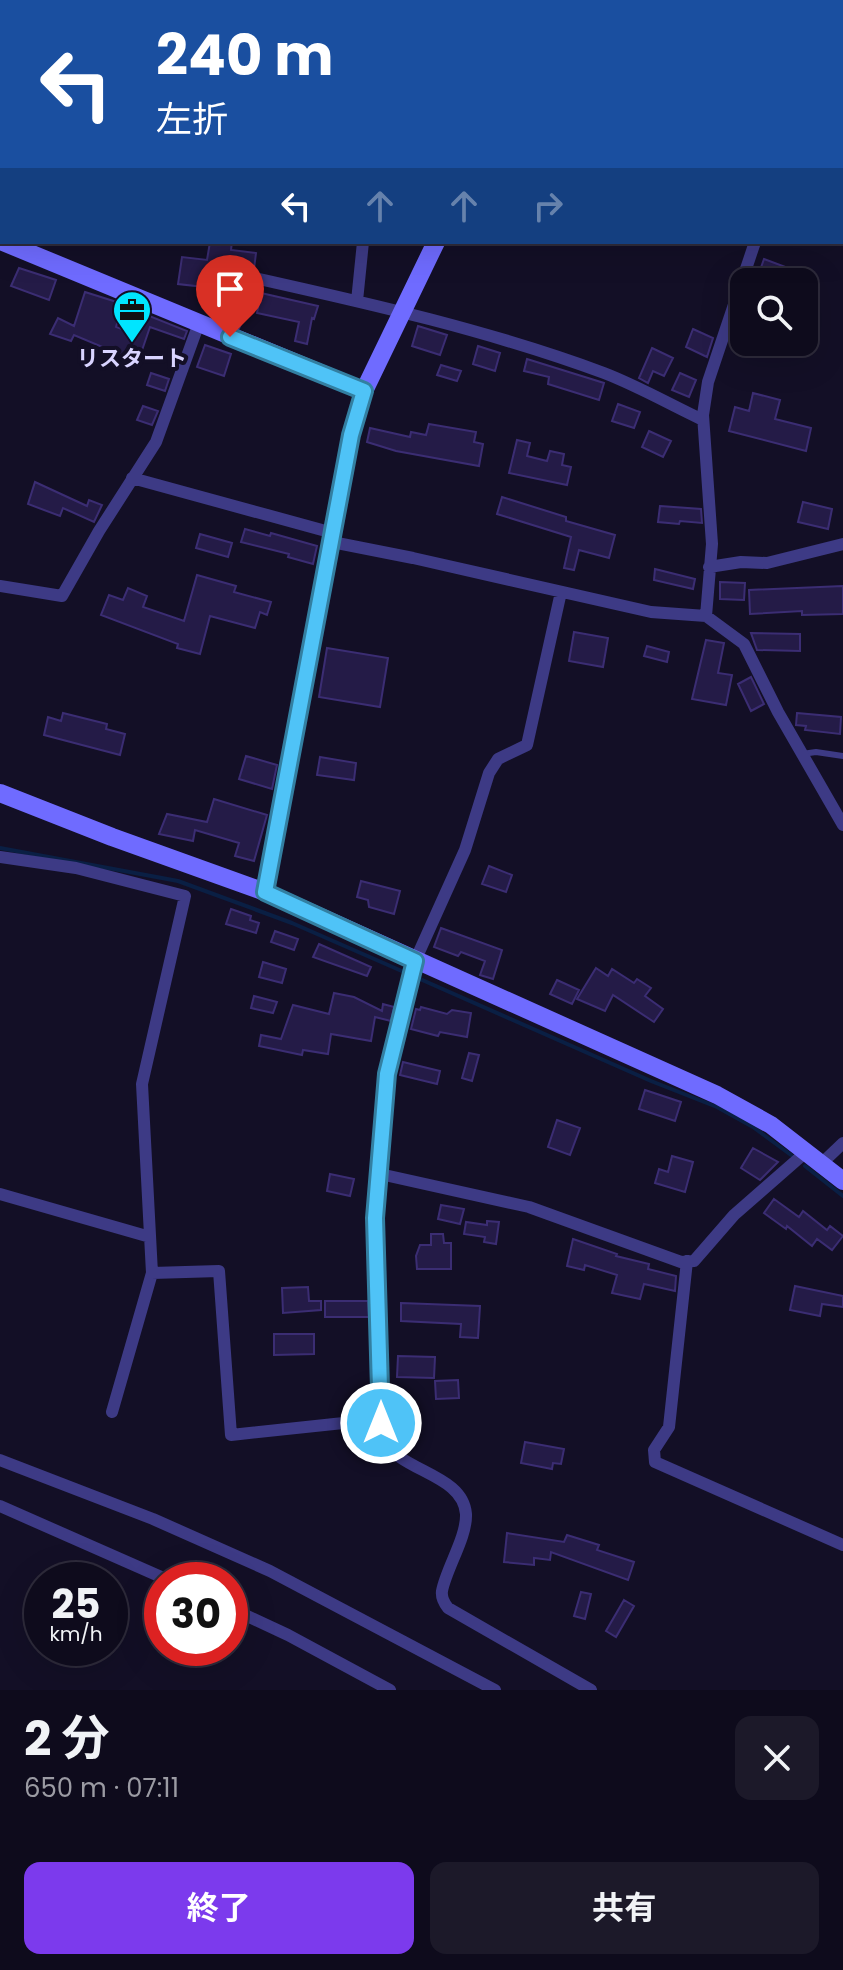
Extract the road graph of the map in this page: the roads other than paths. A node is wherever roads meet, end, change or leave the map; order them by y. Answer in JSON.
{"nodes":[{"id":1,"x":7,"y":244,"type":"edge"},
{"id":2,"x":363,"y":244,"type":"edge"},
{"id":3,"x":435,"y":244,"type":"edge"},
{"id":4,"x":754,"y":244,"type":"edge"},
{"id":5,"x":357,"y":301,"type":"junction"},
{"id":6,"x":401,"y":312,"type":"junction"},
{"id":7,"x":199,"y":323,"type":"junction"},
{"id":8,"x":230,"y":337,"type":"junction"},
{"id":9,"x":364,"y":391,"type":"junction"},
{"id":10,"x":703,"y":420,"type":"junction"},
{"id":11,"x":132,"y":478,"type":"junction"},
{"id":12,"x":332,"y":538,"type":"junction"},
{"id":13,"x":843,"y":544,"type":"edge"},
{"id":14,"x":709,"y":567,"type":"junction"},
{"id":15,"x":0,"y":586,"type":"edge"},
{"id":16,"x":561,"y":592,"type":"junction"},
{"id":17,"x":706,"y":616,"type":"junction"},
{"id":18,"x":802,"y":754,"type":"junction"},
{"id":19,"x":843,"y":756,"type":"edge"},
{"id":20,"x":0,"y":793,"type":"edge"},
{"id":21,"x":843,"y":825,"type":"edge"},
{"id":22,"x":0,"y":857,"type":"edge"},
{"id":23,"x":265,"y":892,"type":"junction"},
{"id":24,"x":415,"y":961,"type":"junction"},
{"id":25,"x":843,"y":1143,"type":"edge"},
{"id":26,"x":806,"y":1152,"type":"junction"},
{"id":27,"x":821,"y":1164,"type":"junction"},
{"id":28,"x":380,"y":1174,"type":"junction"},
{"id":29,"x":843,"y":1181,"type":"edge"},
{"id":30,"x":0,"y":1194,"type":"edge"},
{"id":31,"x":150,"y":1237,"type":"junction"},
{"id":32,"x":687,"y":1261,"type":"junction"},
{"id":33,"x":152,"y":1273,"type":"junction"},
{"id":34,"x":112,"y":1412,"type":"dead end"},
{"id":35,"x":381,"y":1419,"type":"junction"},
{"id":36,"x":0,"y":1460,"type":"edge"},
{"id":37,"x":0,"y":1506,"type":"edge"},
{"id":38,"x":843,"y":1545,"type":"edge"},
{"id":39,"x":144,"y":1569,"type":"edge"},
{"id":40,"x":248,"y":1616,"type":"edge"},
{"id":41,"x":390,"y":1690,"type":"edge"},
{"id":42,"x":495,"y":1690,"type":"edge"},
{"id":43,"x":591,"y":1690,"type":"edge"}],
"edges":[{"from":1,"to":7,"type":"street"},
{"from":2,"to":5,"type":"street"},
{"from":3,"to":6,"type":"street"},
{"from":4,"to":10,"type":"street"},
{"from":5,"to":6,"type":"street"},
{"from":5,"to":8,"type":"street"},
{"from":6,"to":9,"type":"street"},
{"from":6,"to":10,"type":"street"},
{"from":7,"to":8,"type":"street"},
{"from":7,"to":11,"type":"street"},
{"from":8,"to":9,"type":"street"},
{"from":9,"to":12,"type":"street"},
{"from":10,"to":14,"type":"street"},
{"from":11,"to":12,"type":"street"},
{"from":11,"to":15,"type":"street"},
{"from":12,"to":16,"type":"street"},
{"from":12,"to":23,"type":"street"},
{"from":13,"to":14,"type":"street"},
{"from":14,"to":17,"type":"street"},
{"from":16,"to":17,"type":"street"},
{"from":16,"to":24,"type":"street"},
{"from":17,"to":18,"type":"street"},
{"from":18,"to":19,"type":"lane"},
{"from":18,"to":21,"type":"street"},
{"from":20,"to":23,"type":"street"},
{"from":22,"to":31,"type":"street"},
{"from":23,"to":24,"type":"street"},
{"from":24,"to":26,"type":"street"},
{"from":24,"to":28,"type":"street"},
{"from":25,"to":27,"type":"street"},
{"from":26,"to":27,"type":"street"},
{"from":26,"to":32,"type":"street"},
{"from":27,"to":29,"type":"street"},
{"from":28,"to":32,"type":"street"},
{"from":28,"to":35,"type":"street"},
{"from":30,"to":31,"type":"street"},
{"from":31,"to":33,"type":"street"},
{"from":32,"to":38,"type":"street"},
{"from":33,"to":34,"type":"street"},
{"from":33,"to":35,"type":"street"},
{"from":35,"to":43,"type":"street"},
{"from":36,"to":42,"type":"street"},
{"from":37,"to":39,"type":"street"},
{"from":40,"to":41,"type":"street"}]}
